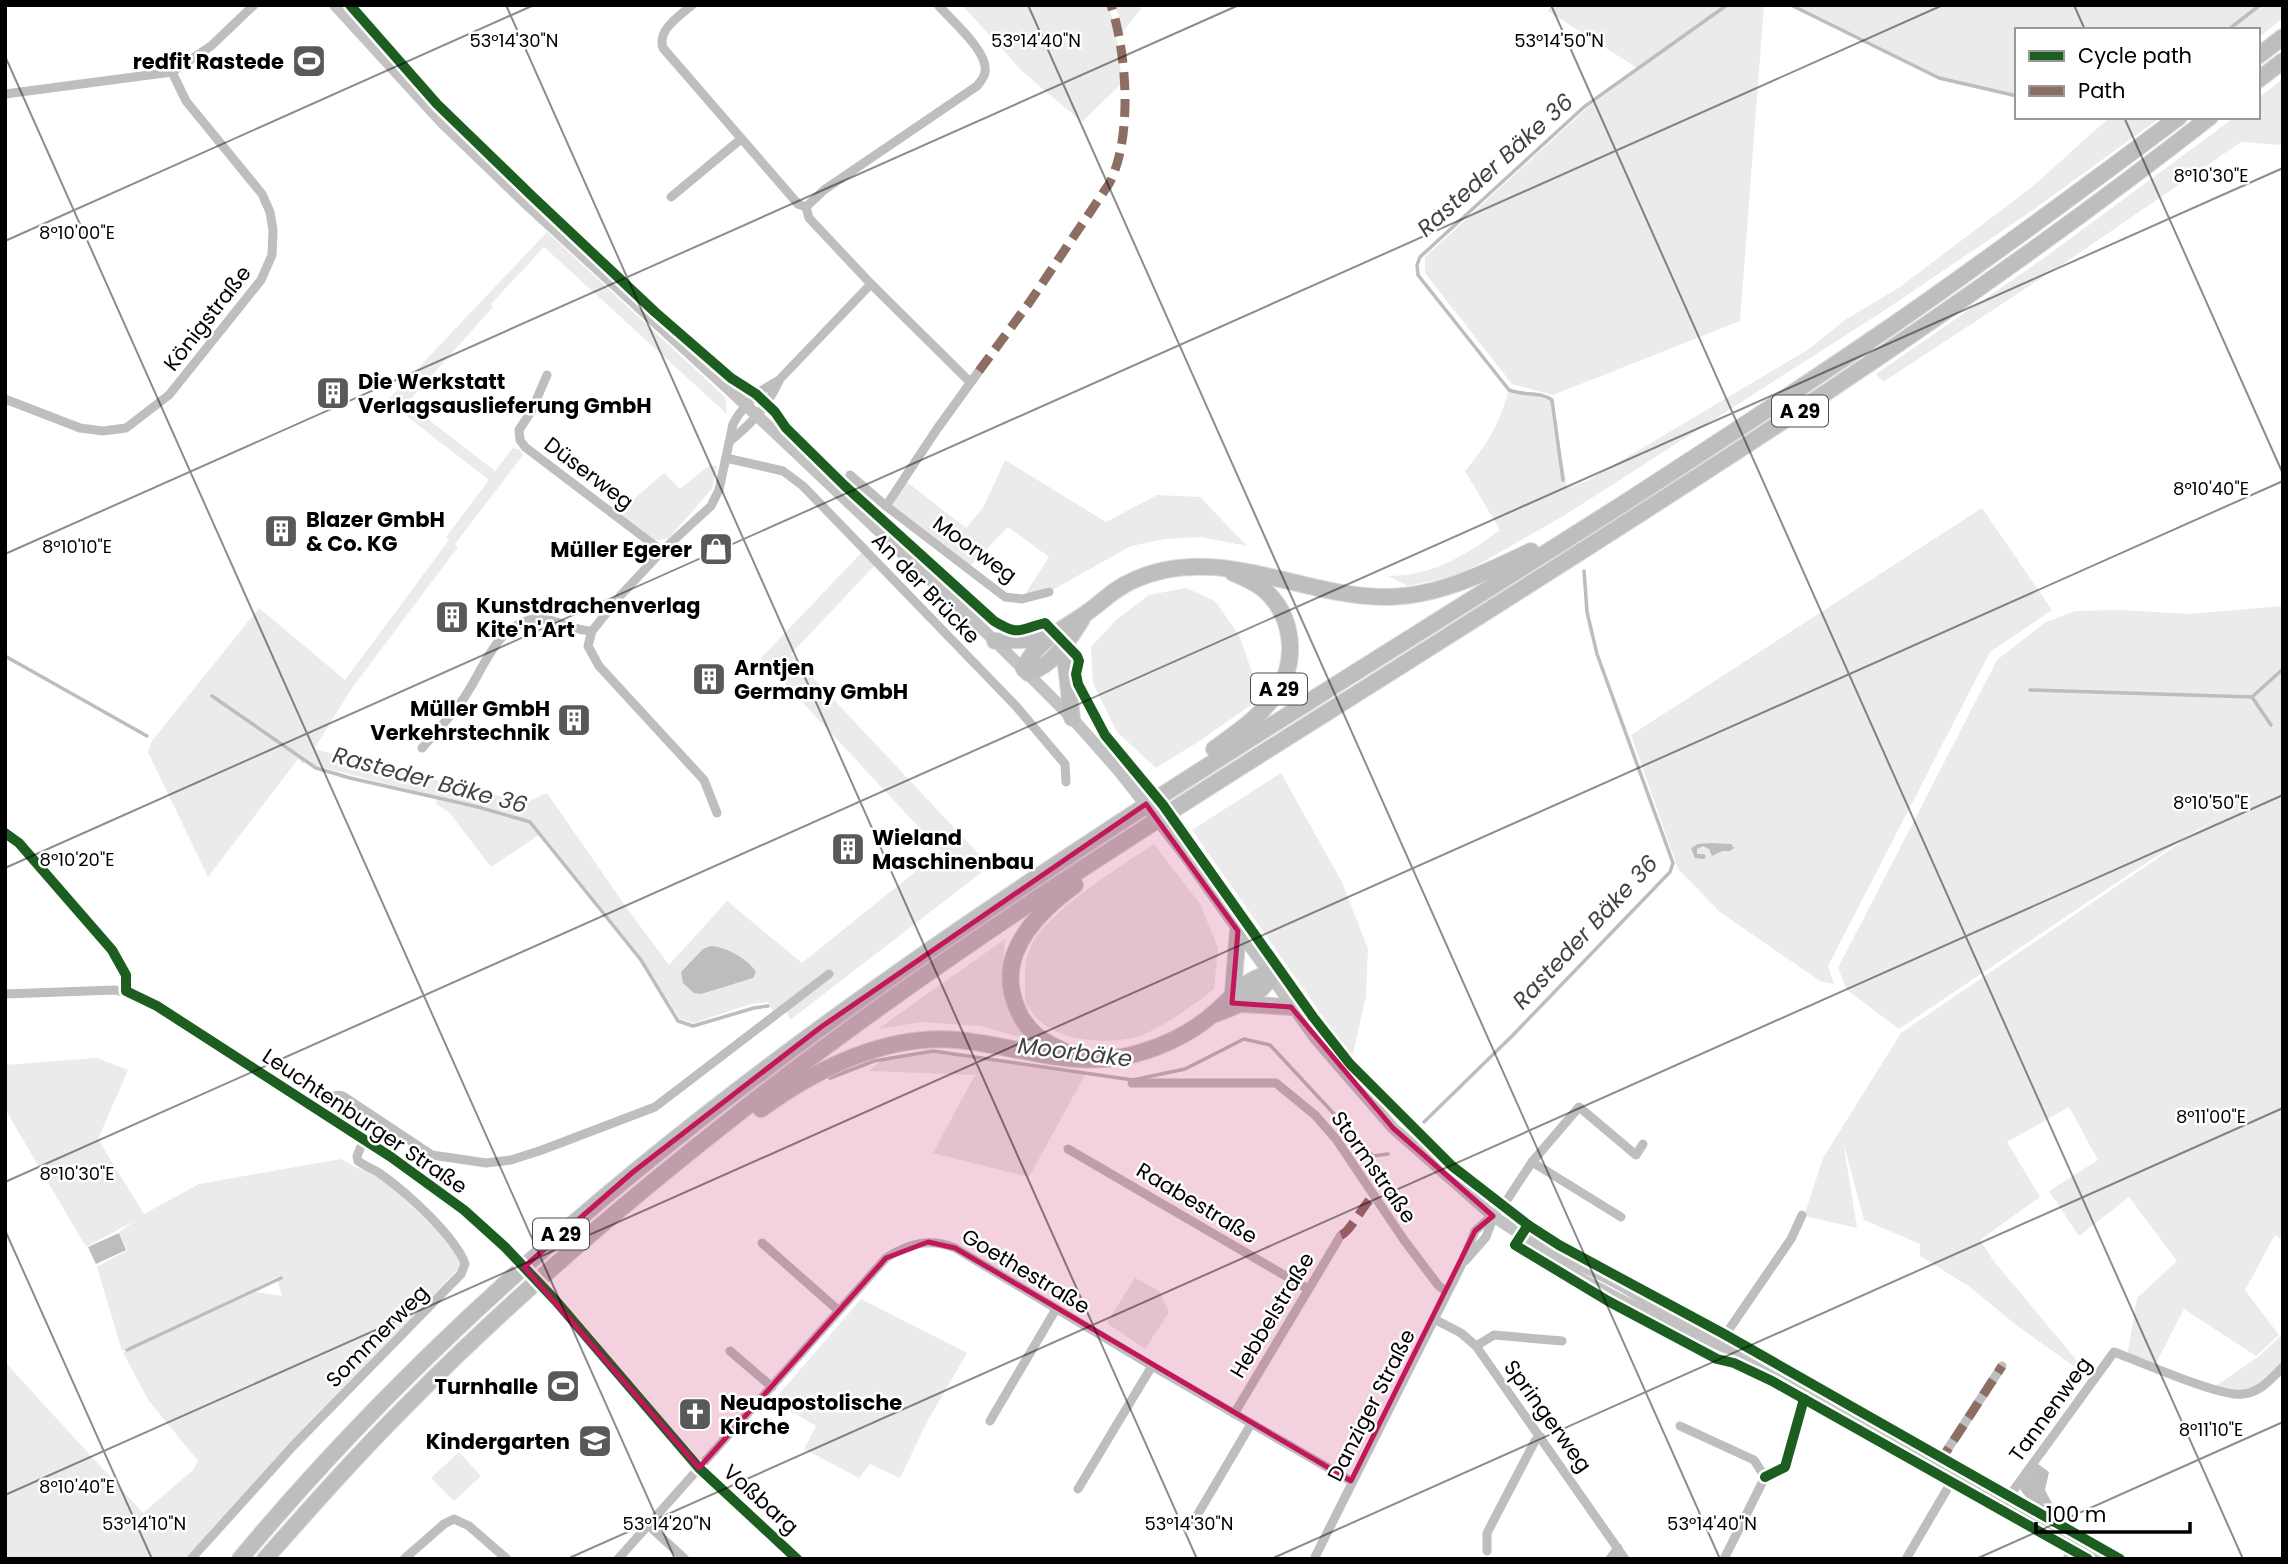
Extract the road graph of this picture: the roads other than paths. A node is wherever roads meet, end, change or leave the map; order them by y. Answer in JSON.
{"nodes":[{"id":1,"x":254,"y":5,"type":"edge"},
{"id":2,"x":335,"y":5,"type":"edge"},
{"id":3,"x":692,"y":5,"type":"edge"},
{"id":4,"x":938,"y":5,"type":"edge"},
{"id":5,"x":2283,"y":37,"type":"edge"},
{"id":6,"x":2260,"y":54,"type":"edge"},
{"id":7,"x":2283,"y":61,"type":"edge"},
{"id":8,"x":172,"y":72,"type":"junction"},
{"id":9,"x":2260,"y":78,"type":"edge"},
{"id":10,"x":5,"y":94,"type":"edge"},
{"id":11,"x":2176,"y":119,"type":"edge"},
{"id":12,"x":2207,"y":119,"type":"edge"},
{"id":13,"x":741,"y":139,"type":"junction"},
{"id":14,"x":671,"y":197,"type":"dead end"},
{"id":15,"x":806,"y":207,"type":"junction"},
{"id":16,"x":872,"y":284,"type":"junction"},
{"id":17,"x":979,"y":371,"type":"dead end"},
{"id":18,"x":547,"y":375,"type":"dead end"},
{"id":19,"x":779,"y":380,"type":"junction"},
{"id":20,"x":970,"y":382,"type":"junction"},
{"id":21,"x":5,"y":399,"type":"edge"},
{"id":22,"x":747,"y":406,"type":"junction"},
{"id":23,"x":757,"y":416,"type":"junction"},
{"id":24,"x":730,"y":441,"type":"junction"},
{"id":25,"x":726,"y":458,"type":"junction"},
{"id":26,"x":850,"y":475,"type":"dead end"},
{"id":27,"x":1628,"y":500,"type":"junction"},
{"id":28,"x":886,"y":506,"type":"junction"},
{"id":29,"x":662,"y":551,"type":"junction"},
{"id":30,"x":1224,"y":569,"type":"junction"},
{"id":31,"x":1049,"y":592,"type":"dead end"},
{"id":32,"x":1085,"y":614,"type":"junction"},
{"id":33,"x":592,"y":631,"type":"junction"},
{"id":34,"x":1045,"y":639,"type":"junction"},
{"id":35,"x":995,"y":640,"type":"junction"},
{"id":36,"x":1064,"y":648,"type":"junction"},
{"id":37,"x":1026,"y":671,"type":"junction"},
{"id":38,"x":1072,"y":718,"type":"junction"},
{"id":39,"x":422,"y":748,"type":"dead end"},
{"id":40,"x":1066,"y":782,"type":"dead end"},
{"id":41,"x":1133,"y":812,"type":"junction"},
{"id":42,"x":717,"y":813,"type":"dead end"},
{"id":43,"x":1143,"y":829,"type":"junction"},
{"id":44,"x":5,"y":833,"type":"edge"},
{"id":45,"x":1238,"y":931,"type":"junction"},
{"id":46,"x":829,"y":974,"type":"dead end"},
{"id":47,"x":1269,"y":976,"type":"junction"},
{"id":48,"x":126,"y":991,"type":"junction"},
{"id":49,"x":5,"y":994,"type":"edge"},
{"id":50,"x":1238,"y":998,"type":"junction"},
{"id":51,"x":1291,"y":1007,"type":"junction"},
{"id":52,"x":1080,"y":1059,"type":"junction"},
{"id":53,"x":1132,"y":1083,"type":"dead end"},
{"id":54,"x":318,"y":1110,"type":"junction"},
{"id":55,"x":364,"y":1139,"type":"junction"},
{"id":56,"x":1643,"y":1144,"type":"dead end"},
{"id":57,"x":1068,"y":1149,"type":"dead end"},
{"id":58,"x":1532,"y":1162,"type":"junction"},
{"id":59,"x":645,"y":1188,"type":"junction"},
{"id":60,"x":1802,"y":1215,"type":"dead end"},
{"id":61,"x":1493,"y":1216,"type":"junction"},
{"id":62,"x":1621,"y":1217,"type":"dead end"},
{"id":63,"x":1341,"y":1235,"type":"dead end"},
{"id":64,"x":762,"y":1242,"type":"dead end"},
{"id":65,"x":1308,"y":1289,"type":"junction"},
{"id":66,"x":1447,"y":1292,"type":"junction"},
{"id":67,"x":1056,"y":1309,"type":"junction"},
{"id":68,"x":838,"y":1310,"type":"junction"},
{"id":69,"x":1434,"y":1319,"type":"junction"},
{"id":70,"x":1562,"y":1341,"type":"dead end"},
{"id":71,"x":1719,"y":1344,"type":"junction"},
{"id":72,"x":1476,"y":1346,"type":"junction"},
{"id":73,"x":730,"y":1351,"type":"dead end"},
{"id":74,"x":1152,"y":1366,"type":"junction"},
{"id":75,"x":2002,"y":1366,"type":"dead end"},
{"id":76,"x":2283,"y":1367,"type":"edge"},
{"id":77,"x":772,"y":1387,"type":"junction"},
{"id":78,"x":1234,"y":1414,"type":"junction"},
{"id":79,"x":990,"y":1421,"type":"dead end"},
{"id":80,"x":1251,"y":1424,"type":"junction"},
{"id":81,"x":1680,"y":1426,"type":"dead end"},
{"id":82,"x":1541,"y":1437,"type":"junction"},
{"id":83,"x":1938,"y":1464,"type":"junction"},
{"id":84,"x":699,"y":1468,"type":"junction"},
{"id":85,"x":1956,"y":1475,"type":"junction"},
{"id":86,"x":1351,"y":1480,"type":"junction"},
{"id":87,"x":1078,"y":1489,"type":"dead end"},
{"id":88,"x":2005,"y":1502,"type":"junction"},
{"id":89,"x":1192,"y":1524,"type":"dead end"},
{"id":90,"x":649,"y":1525,"type":"junction"},
{"id":91,"x":2076,"y":1542,"type":"junction"},
{"id":92,"x":1618,"y":1548,"type":"junction"},
{"id":93,"x":1487,"y":1551,"type":"dead end"},
{"id":94,"x":191,"y":1559,"type":"edge"},
{"id":95,"x":240,"y":1559,"type":"edge"},
{"id":96,"x":265,"y":1559,"type":"edge"},
{"id":97,"x":404,"y":1559,"type":"edge"},
{"id":98,"x":507,"y":1559,"type":"edge"},
{"id":99,"x":618,"y":1559,"type":"edge"},
{"id":100,"x":685,"y":1559,"type":"edge"},
{"id":101,"x":797,"y":1559,"type":"edge"},
{"id":102,"x":1314,"y":1559,"type":"edge"},
{"id":103,"x":1610,"y":1559,"type":"edge"},
{"id":104,"x":1625,"y":1559,"type":"edge"},
{"id":105,"x":1724,"y":1559,"type":"edge"},
{"id":106,"x":1906,"y":1559,"type":"edge"},
{"id":107,"x":2067,"y":1559,"type":"edge"},
{"id":108,"x":2105,"y":1559,"type":"edge"}],
"edges":[{"from":1,"to":8,"type":"street"},
{"from":2,"to":22,"type":"main road"},
{"from":3,"to":13,"type":"street"},
{"from":4,"to":15,"type":"street"},
{"from":5,"to":6,"type":"highway"},
{"from":7,"to":9,"type":"highway"},
{"from":8,"to":10,"type":"street"},
{"from":8,"to":21,"type":"street","name":"Königstraße"},
{"from":11,"to":27,"type":"highway","number":"A 29"},
{"from":12,"to":43,"type":"highway","number":"A 29"},
{"from":13,"to":14,"type":"street"},
{"from":13,"to":15,"type":"street"},
{"from":15,"to":16,"type":"street"},
{"from":16,"to":19,"type":"street"},
{"from":16,"to":20,"type":"street"},
{"from":17,"to":20,"type":"street"},
{"from":18,"to":29,"type":"street","name":"Düserweg"},
{"from":19,"to":22,"type":"street"},
{"from":19,"to":23,"type":"street"},
{"from":20,"to":28,"type":"street"},
{"from":22,"to":23,"type":"main road"},
{"from":22,"to":24,"type":"street"},
{"from":23,"to":24,"type":"street"},
{"from":23,"to":35,"type":"main road"},
{"from":24,"to":25,"type":"street"},
{"from":25,"to":29,"type":"street"},
{"from":25,"to":40,"type":"street","name":"An der Brücke"},
{"from":26,"to":28,"type":"street","name":"Moorweg"},
{"from":27,"to":30,"type":"highway"},
{"from":27,"to":41,"type":"highway","number":"A 29"},
{"from":28,"to":31,"type":"street","name":"Moorweg"},
{"from":29,"to":33,"type":"street"},
{"from":30,"to":32,"type":"highway","number":"A 29"},
{"from":30,"to":41,"type":"highway","number":"A 29"},
{"from":32,"to":34,"type":"highway"},
{"from":32,"to":36,"type":"highway","number":"A 29"},
{"from":33,"to":39,"type":"street"},
{"from":33,"to":42,"type":"street"},
{"from":34,"to":35,"type":"highway"},
{"from":34,"to":37,"type":"highway"},
{"from":35,"to":37,"type":"main road"},
{"from":36,"to":37,"type":"highway","number":"A 29"},
{"from":36,"to":38,"type":"highway"},
{"from":37,"to":38,"type":"main road"},
{"from":38,"to":45,"type":"main road","bridge":true},
{"from":41,"to":95,"type":"highway","number":"A 29"},
{"from":43,"to":52,"type":"highway","number":"A 29"},
{"from":43,"to":59,"type":"highway","number":"A 29"},
{"from":44,"to":48,"type":"street"},
{"from":45,"to":47,"type":"main road"},
{"from":45,"to":50,"type":"highway"},
{"from":46,"to":54,"type":"street","name":"Leuchtenburger Straße"},
{"from":47,"to":50,"type":"highway"},
{"from":47,"to":51,"type":"main road"},
{"from":48,"to":49,"type":"street","name":"Leuchtenburger Straße"},
{"from":48,"to":54,"type":"street","name":"Leuchtenburger Straße"},
{"from":50,"to":51,"type":"highway"},
{"from":50,"to":52,"type":"highway"},
{"from":51,"to":61,"type":"main road"},
{"from":52,"to":59,"type":"highway"},
{"from":53,"to":66,"type":"street","name":"Stormstraße"},
{"from":54,"to":55,"type":"street","name":"Leuchtenburger Straße"},
{"from":55,"to":84,"type":"street","name":"Leuchtenburger Straße","bridge":true},
{"from":55,"to":94,"type":"street","name":"Sommerweg"},
{"from":56,"to":58,"type":"street","name":"Danziger Straße"},
{"from":57,"to":65,"type":"street","name":"Raabestraße"},
{"from":58,"to":61,"type":"street","name":"Danziger Straße"},
{"from":58,"to":62,"type":"street"},
{"from":59,"to":96,"type":"highway","number":"A 29"},
{"from":60,"to":71,"type":"street"},
{"from":61,"to":66,"type":"street","name":"Danziger Straße"},
{"from":61,"to":71,"type":"main road"},
{"from":63,"to":65,"type":"street","name":"Hebbelstraße"},
{"from":64,"to":68,"type":"street"},
{"from":65,"to":78,"type":"street","name":"Hebbelstraße"},
{"from":66,"to":69,"type":"street","name":"Danziger Straße"},
{"from":67,"to":68,"type":"street","name":"Goethestraße"},
{"from":67,"to":74,"type":"street","name":"Goethestraße"},
{"from":67,"to":79,"type":"street"},
{"from":68,"to":77,"type":"street","name":"Goethestraße"},
{"from":69,"to":72,"type":"street","name":"Springerweg"},
{"from":69,"to":86,"type":"street","name":"Danziger Straße"},
{"from":70,"to":72,"type":"street"},
{"from":71,"to":83,"type":"main road"},
{"from":72,"to":82,"type":"street","name":"Springerweg"},
{"from":73,"to":77,"type":"street"},
{"from":74,"to":78,"type":"street","name":"Goethestraße"},
{"from":74,"to":87,"type":"street"},
{"from":75,"to":83,"type":"street"},
{"from":76,"to":88,"type":"street","name":"Tannenweg"},
{"from":77,"to":84,"type":"street","name":"Goethestraße"},
{"from":78,"to":80,"type":"street","name":"Goethestraße"},
{"from":80,"to":86,"type":"street","name":"Goethestraße"},
{"from":80,"to":89,"type":"street"},
{"from":81,"to":105,"type":"street"},
{"from":82,"to":92,"type":"street","name":"Springerweg"},
{"from":82,"to":93,"type":"street"},
{"from":83,"to":85,"type":"main road"},
{"from":84,"to":90,"type":"street","name":"Goethestraße"},
{"from":84,"to":101,"type":"street","name":"Voßbarg"},
{"from":85,"to":88,"type":"main road"},
{"from":85,"to":106,"type":"street"},
{"from":86,"to":102,"type":"street","name":"Danziger Straße"},
{"from":88,"to":91,"type":"main road"},
{"from":90,"to":99,"type":"street","name":"Goethestraße"},
{"from":90,"to":100,"type":"street"},
{"from":91,"to":107,"type":"street"},
{"from":91,"to":108,"type":"main road"},
{"from":92,"to":103,"type":"street"},
{"from":92,"to":104,"type":"street","name":"Springerweg"},
{"from":97,"to":98,"type":"street"}]}
